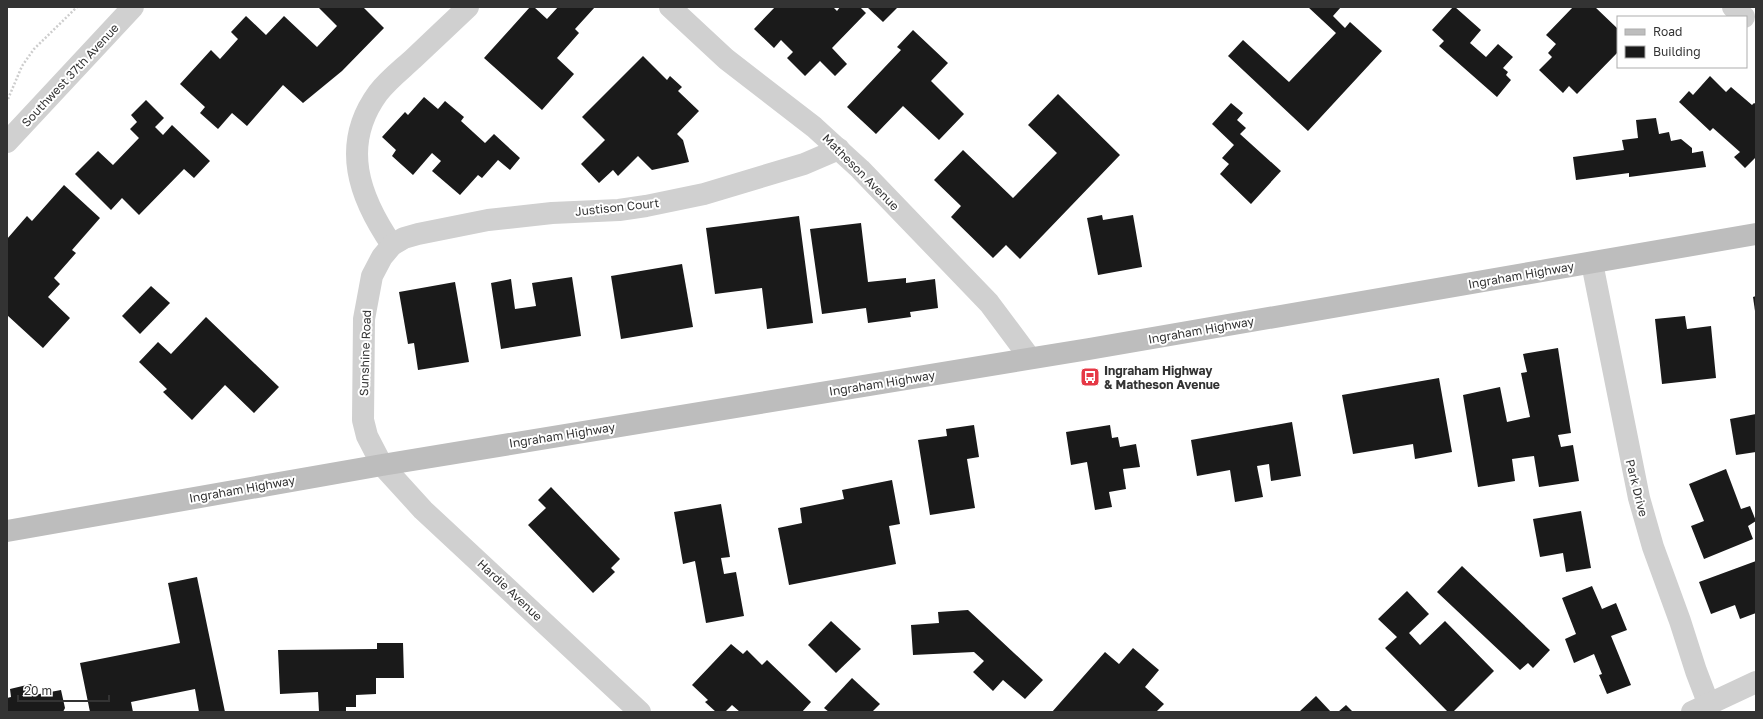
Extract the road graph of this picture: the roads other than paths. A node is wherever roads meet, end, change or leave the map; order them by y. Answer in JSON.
{"nodes":[{"id":1,"x":134,"y":7,"type":"edge"},
{"id":2,"x":468,"y":7,"type":"edge"},
{"id":3,"x":670,"y":7,"type":"edge"},
{"id":4,"x":1733,"y":7,"type":"edge"},
{"id":5,"x":1743,"y":16,"type":"edge"},
{"id":6,"x":1747,"y":20,"type":"edge"},
{"id":7,"x":1756,"y":28,"type":"edge"},
{"id":8,"x":7,"y":142,"type":"edge"},
{"id":9,"x":839,"y":149,"type":"junction"},
{"id":10,"x":1756,"y":234,"type":"edge"},
{"id":11,"x":392,"y":245,"type":"junction"},
{"id":12,"x":1592,"y":263,"type":"junction"},
{"id":13,"x":1030,"y":358,"type":"junction"},
{"id":14,"x":382,"y":465,"type":"junction"},
{"id":15,"x":7,"y":531,"type":"edge"},
{"id":16,"x":1756,"y":682,"type":"edge"},
{"id":17,"x":1701,"y":708,"type":"edge"},
{"id":18,"x":640,"y":712,"type":"edge"}],
"edges":[{"from":1,"to":8,"type":"street","name":"Southwest 37th Avenue"},
{"from":2,"to":11,"type":"street"},
{"from":3,"to":9,"type":"street","name":"Matheson Avenue"},
{"from":4,"to":5,"type":"street"},
{"from":6,"to":7,"type":"street"},
{"from":9,"to":11,"type":"street","name":"Justison Court"},
{"from":9,"to":13,"type":"street","name":"Matheson Avenue"},
{"from":10,"to":12,"type":"main road","name":"Ingraham Highway"},
{"from":11,"to":14,"type":"street","name":"Sunshine Road"},
{"from":12,"to":13,"type":"main road","name":"Ingraham Highway"},
{"from":12,"to":17,"type":"street","name":"Park Drive"},
{"from":13,"to":14,"type":"main road","name":"Ingraham Highway"},
{"from":14,"to":15,"type":"main road","name":"Ingraham Highway"},
{"from":14,"to":18,"type":"street","name":"Hardie Avenue"},
{"from":16,"to":17,"type":"street"}]}
